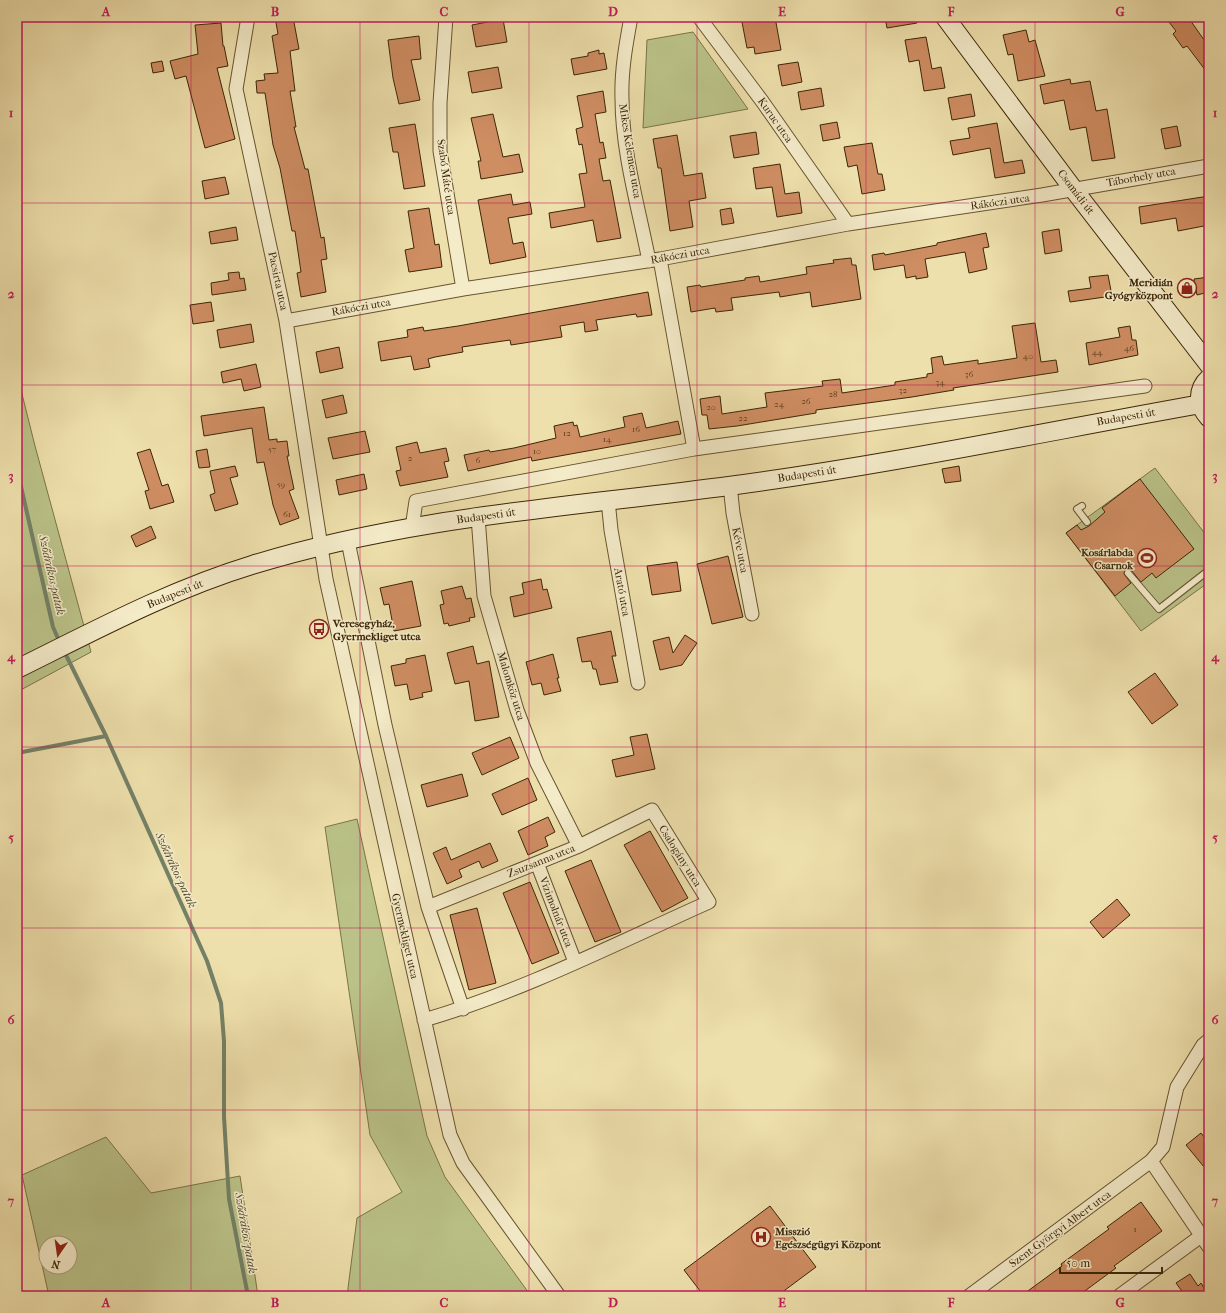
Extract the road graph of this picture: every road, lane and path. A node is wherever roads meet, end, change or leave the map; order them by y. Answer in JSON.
{"nodes":[{"id":1,"x":248,"y":17,"type":"edge"},
{"id":2,"x":446,"y":17,"type":"edge"},
{"id":3,"x":632,"y":17,"type":"edge"},
{"id":4,"x":698,"y":17,"type":"edge"},
{"id":5,"x":945,"y":17,"type":"edge"},
{"id":6,"x":1209,"y":166,"type":"edge"},
{"id":7,"x":1074,"y":190,"type":"junction"},
{"id":8,"x":848,"y":224,"type":"junction"},
{"id":9,"x":654,"y":260,"type":"junction"},
{"id":10,"x":463,"y":289,"type":"junction"},
{"id":11,"x":286,"y":321,"type":"junction"},
{"id":12,"x":1209,"y":365,"type":"edge"},
{"id":13,"x":1209,"y":378,"type":"edge"},
{"id":14,"x":1145,"y":386,"type":"dead end"},
{"id":15,"x":1205,"y":411,"type":"edge"},
{"id":16,"x":694,"y":449,"type":"junction"},
{"id":17,"x":730,"y":485,"type":"junction"},
{"id":18,"x":608,"y":500,"type":"junction"},
{"id":19,"x":1082,"y":506,"type":"dead end"},
{"id":20,"x":478,"y":516,"type":"junction"},
{"id":21,"x":1087,"y":522,"type":"dead end"},
{"id":22,"x":412,"y":528,"type":"junction"},
{"id":23,"x":348,"y":541,"type":"junction"},
{"id":24,"x":321,"y":546,"type":"junction"},
{"id":25,"x":1209,"y":570,"type":"edge"},
{"id":26,"x":1128,"y":573,"type":"dead end"},
{"id":27,"x":752,"y":614,"type":"dead end"},
{"id":28,"x":17,"y":669,"type":"edge"},
{"id":29,"x":638,"y":683,"type":"dead end"},
{"id":30,"x":652,"y":810,"type":"joint"},
{"id":31,"x":579,"y":846,"type":"junction"},
{"id":32,"x":537,"y":863,"type":"junction"},
{"id":33,"x":428,"y":907,"type":"junction"},
{"id":34,"x":575,"y":962,"type":"junction"},
{"id":35,"x":463,"y":1009,"type":"junction"},
{"id":36,"x":424,"y":1020,"type":"junction"},
{"id":37,"x":1209,"y":1040,"type":"edge"},
{"id":38,"x":1151,"y":1161,"type":"junction"},
{"id":39,"x":1201,"y":1236,"type":"junction"},
{"id":40,"x":1209,"y":1247,"type":"edge"},
{"id":41,"x":559,"y":1296,"type":"edge"},
{"id":42,"x":969,"y":1296,"type":"edge"},
{"id":43,"x":1119,"y":1296,"type":"edge"}],
"edges":[{"from":1,"to":11,"type":"street","name":"Pacsirta utca"},
{"from":2,"to":10,"type":"street","name":"Szabó Máté utca"},
{"from":3,"to":9,"type":"street","name":"Mikes Kelemen utca"},
{"from":4,"to":8,"type":"street","name":"Kuruc utca"},
{"from":5,"to":7,"type":"street","name":"Csomádi út"},
{"from":6,"to":7,"type":"street","name":"Táborhely utca"},
{"from":7,"to":8,"type":"street","name":"Rákóczi utca"},
{"from":7,"to":12,"type":"street","name":"Csomádi út"},
{"from":8,"to":9,"type":"street","name":"Rákóczi utca"},
{"from":9,"to":10,"type":"street","name":"Rákóczi utca"},
{"from":9,"to":16,"type":"street","name":"Mikes Kelemen utca"},
{"from":10,"to":11,"type":"street","name":"Rákóczi utca"},
{"from":11,"to":24,"type":"street","name":"Pacsirta utca"},
{"from":13,"to":15,"type":"street"},
{"from":14,"to":16,"type":"street"},
{"from":15,"to":17,"type":"street","name":"Budapesti út"},
{"from":16,"to":22,"type":"street"},
{"from":17,"to":18,"type":"street","name":"Budapesti út"},
{"from":17,"to":27,"type":"street","name":"Kéve utca"},
{"from":18,"to":20,"type":"street","name":"Budapesti út"},
{"from":18,"to":29,"type":"street","name":"Arató utca"},
{"from":19,"to":21,"type":"lane"},
{"from":20,"to":22,"type":"street","name":"Budapesti út"},
{"from":20,"to":31,"type":"street","name":"Malomköz utca"},
{"from":22,"to":23,"type":"street","name":"Budapesti út"},
{"from":23,"to":24,"type":"street","name":"Budapesti út"},
{"from":23,"to":33,"type":"street"},
{"from":24,"to":28,"type":"street","name":"Budapesti út"},
{"from":24,"to":36,"type":"street","name":"Gyermekliget utca"},
{"from":25,"to":26,"type":"lane"},
{"from":30,"to":31,"type":"street","name":"Zsuzsanna utca"},
{"from":30,"to":34,"type":"street","name":"Csalogány utca"},
{"from":31,"to":32,"type":"street","name":"Zsuzsanna utca"},
{"from":32,"to":33,"type":"street","name":"Zsuzsanna utca"},
{"from":32,"to":34,"type":"street","name":"Vizimolnár utca"},
{"from":33,"to":35,"type":"street"},
{"from":34,"to":35,"type":"street"},
{"from":35,"to":36,"type":"street"},
{"from":36,"to":41,"type":"street","name":"Gyermekliget utca"},
{"from":37,"to":38,"type":"street","name":"Szent-Györgyi Albert utca"},
{"from":38,"to":39,"type":"street"},
{"from":38,"to":42,"type":"street","name":"Szent-Györgyi Albert utca"},
{"from":39,"to":40,"type":"street"},
{"from":39,"to":43,"type":"street"}]}
